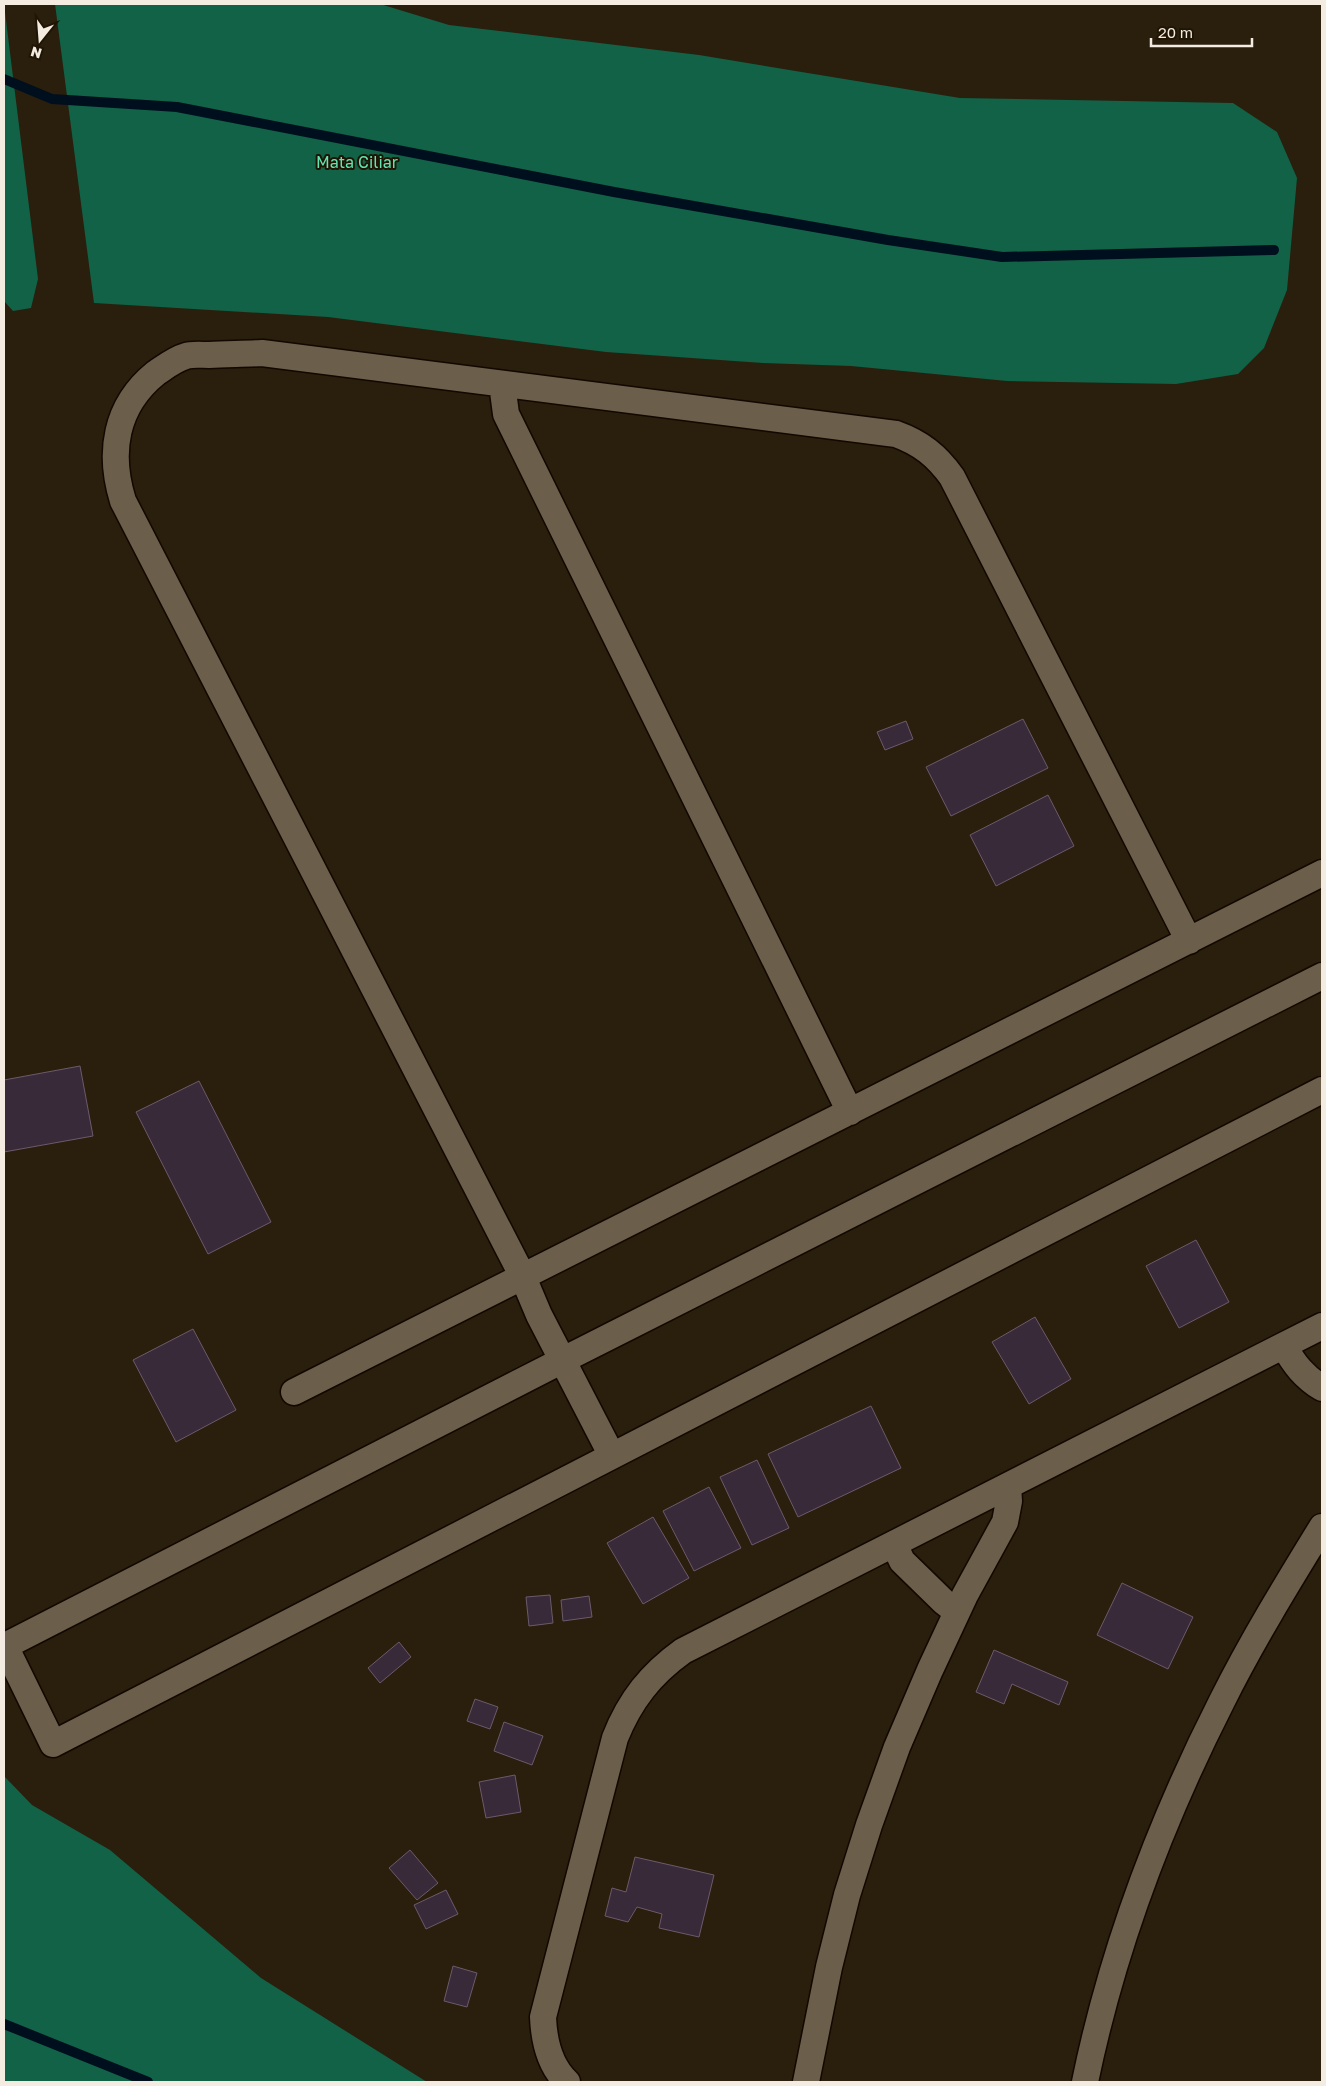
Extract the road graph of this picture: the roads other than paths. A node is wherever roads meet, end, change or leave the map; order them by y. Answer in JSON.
{"nodes":[{"id":1,"x":502,"y":384,"type":"junction"},
{"id":2,"x":1322,"y":873,"type":"edge"},
{"id":3,"x":1188,"y":941,"type":"junction"},
{"id":4,"x":1322,"y":976,"type":"edge"},
{"id":5,"x":1322,"y":1090,"type":"edge"},
{"id":6,"x":850,"y":1112,"type":"junction"},
{"id":7,"x":523,"y":1277,"type":"junction"},
{"id":8,"x":1322,"y":1326,"type":"edge"},
{"id":9,"x":1284,"y":1346,"type":"junction"},
{"id":10,"x":563,"y":1360,"type":"junction"},
{"id":11,"x":1322,"y":1388,"type":"edge"},
{"id":12,"x":294,"y":1392,"type":"dead end"},
{"id":13,"x":612,"y":1456,"type":"junction"},
{"id":14,"x":1008,"y":1486,"type":"junction"},
{"id":15,"x":1322,"y":1527,"type":"edge"},
{"id":16,"x":894,"y":1544,"type":"junction"},
{"id":17,"x":957,"y":1612,"type":"junction"},
{"id":18,"x":567,"y":2082,"type":"edge"},
{"id":19,"x":806,"y":2082,"type":"edge"},
{"id":20,"x":1085,"y":2082,"type":"edge"}],
"edges":[{"from":1,"to":3,"type":"street"},
{"from":1,"to":6,"type":"street"},
{"from":1,"to":7,"type":"street"},
{"from":2,"to":3,"type":"street"},
{"from":3,"to":6,"type":"street"},
{"from":4,"to":10,"type":"street"},
{"from":5,"to":13,"type":"street"},
{"from":6,"to":7,"type":"street"},
{"from":7,"to":10,"type":"street"},
{"from":7,"to":12,"type":"street"},
{"from":8,"to":9,"type":"street"},
{"from":9,"to":11,"type":"street"},
{"from":9,"to":14,"type":"street"},
{"from":10,"to":13,"type":"street"},
{"from":10,"to":13,"type":"street"},
{"from":14,"to":16,"type":"street"},
{"from":14,"to":17,"type":"street"},
{"from":15,"to":20,"type":"street"},
{"from":16,"to":17,"type":"street"},
{"from":16,"to":18,"type":"street"},
{"from":17,"to":19,"type":"street"}]}
